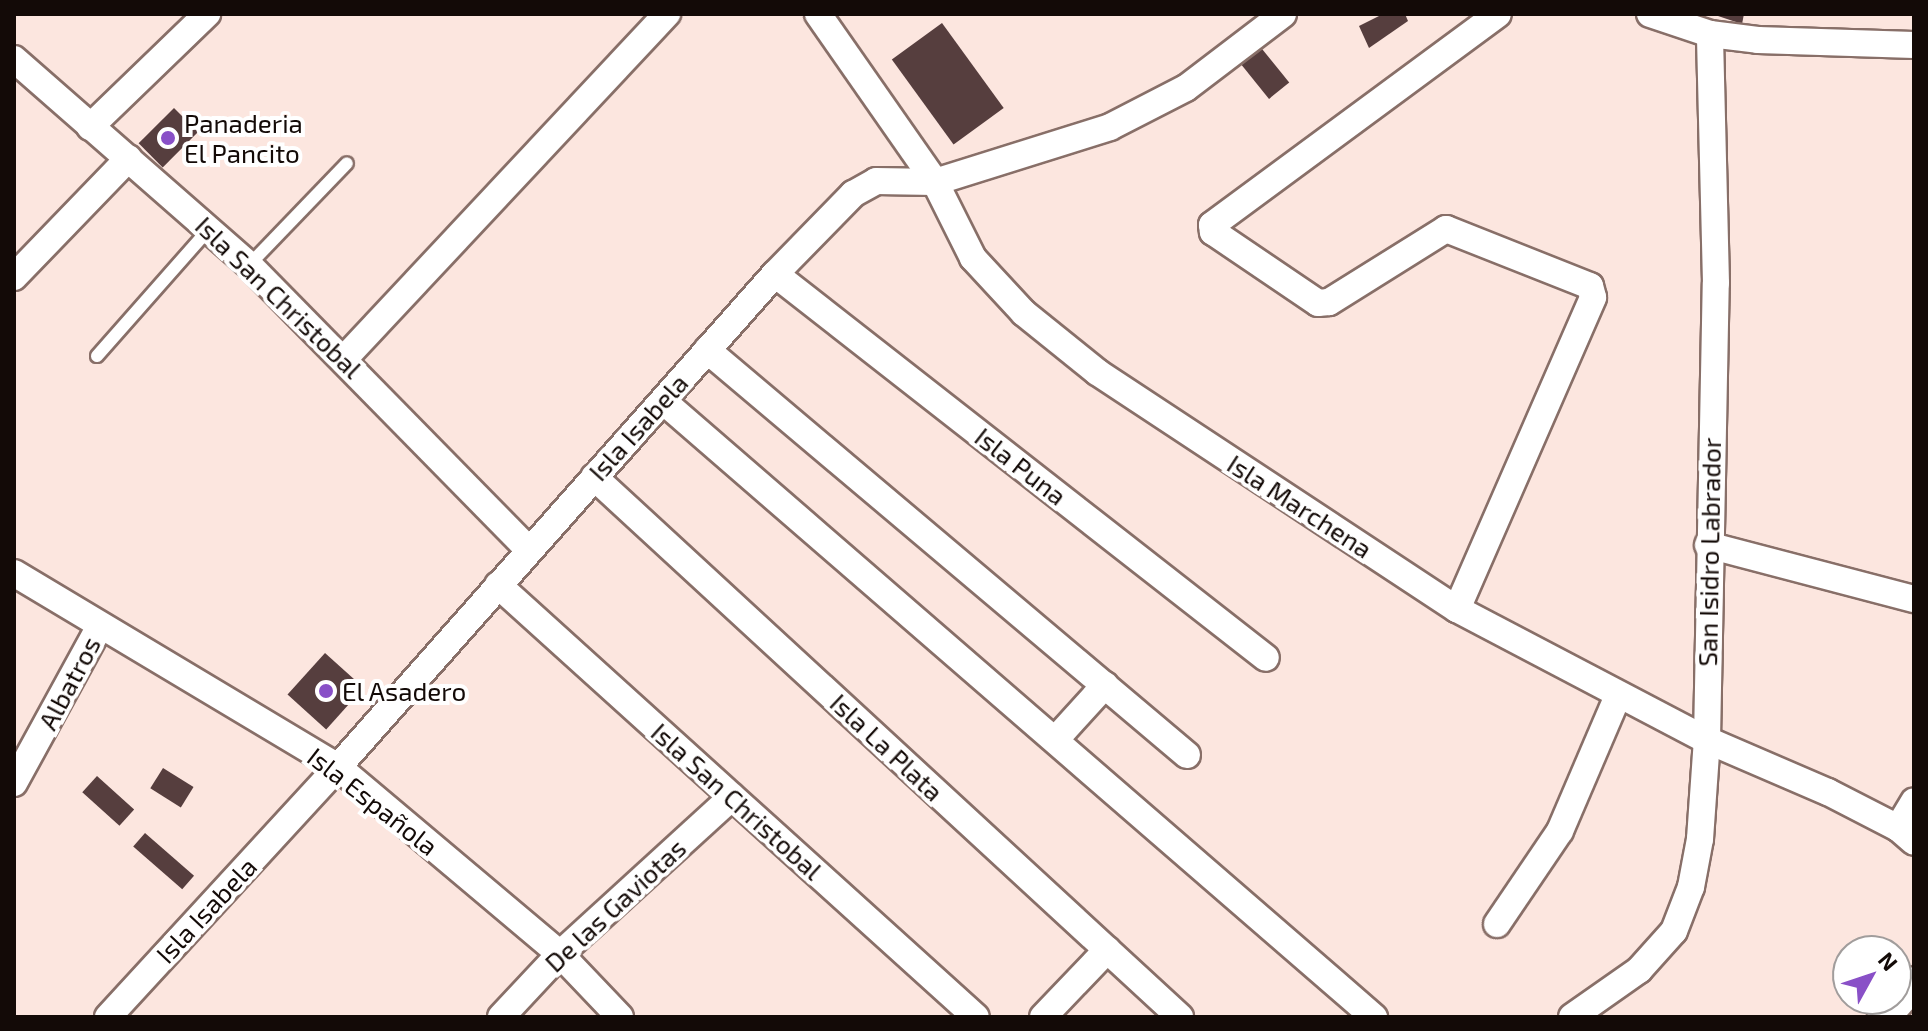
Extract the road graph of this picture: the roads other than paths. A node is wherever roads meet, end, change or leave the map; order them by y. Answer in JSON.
{"nodes":[{"id":1,"x":207,"y":14,"type":"edge"},
{"id":2,"x":667,"y":14,"type":"edge"},
{"id":3,"x":818,"y":14,"type":"edge"},
{"id":4,"x":1283,"y":14,"type":"edge"},
{"id":5,"x":1498,"y":14,"type":"edge"},
{"id":6,"x":1650,"y":14,"type":"edge"},
{"id":7,"x":1710,"y":34,"type":"junction"},
{"id":8,"x":1914,"y":45,"type":"edge"},
{"id":9,"x":14,"y":59,"type":"edge"},
{"id":10,"x":90,"y":127,"type":"junction"},
{"id":11,"x":129,"y":158,"type":"junction"},
{"id":12,"x":347,"y":163,"type":"dead end"},
{"id":13,"x":935,"y":182,"type":"junction"},
{"id":14,"x":210,"y":228,"type":"junction"},
{"id":15,"x":249,"y":265,"type":"junction"},
{"id":16,"x":775,"y":274,"type":"junction"},
{"id":17,"x":14,"y":277,"type":"edge"},
{"id":18,"x":707,"y":350,"type":"junction"},
{"id":19,"x":97,"y":356,"type":"dead end"},
{"id":20,"x":344,"y":359,"type":"junction"},
{"id":21,"x":663,"y":401,"type":"junction"},
{"id":22,"x":594,"y":477,"type":"junction"},
{"id":23,"x":1708,"y":545,"type":"junction"},
{"id":24,"x":529,"y":550,"type":"junction"},
{"id":25,"x":14,"y":573,"type":"edge"},
{"id":26,"x":498,"y":585,"type":"junction"},
{"id":27,"x":1914,"y":599,"type":"edge"},
{"id":28,"x":1457,"y":609,"type":"junction"},
{"id":29,"x":100,"y":626,"type":"junction"},
{"id":30,"x":1266,"y":658,"type":"dead end"},
{"id":31,"x":1105,"y":685,"type":"junction"},
{"id":32,"x":1618,"y":696,"type":"junction"},
{"id":33,"x":1056,"y":739,"type":"junction"},
{"id":34,"x":1707,"y":740,"type":"junction"},
{"id":35,"x":1187,"y":755,"type":"dead end"},
{"id":36,"x":338,"y":767,"type":"junction"},
{"id":37,"x":14,"y":783,"type":"edge"},
{"id":38,"x":732,"y":797,"type":"junction"},
{"id":39,"x":1914,"y":801,"type":"edge"},
{"id":40,"x":1906,"y":835,"type":"edge"},
{"id":41,"x":1497,"y":924,"type":"dead end"},
{"id":42,"x":1107,"y":950,"type":"junction"},
{"id":43,"x":560,"y":954,"type":"junction"},
{"id":44,"x":1914,"y":983,"type":"edge"},
{"id":45,"x":108,"y":1017,"type":"edge"},
{"id":46,"x":501,"y":1017,"type":"edge"},
{"id":47,"x":620,"y":1017,"type":"edge"},
{"id":48,"x":976,"y":1017,"type":"edge"},
{"id":49,"x":1043,"y":1017,"type":"edge"},
{"id":50,"x":1180,"y":1017,"type":"edge"},
{"id":51,"x":1374,"y":1017,"type":"edge"},
{"id":52,"x":1572,"y":1017,"type":"edge"},
{"id":53,"x":1884,"y":1017,"type":"edge"}],
"edges":[{"from":1,"to":10,"type":"street"},
{"from":2,"to":20,"type":"street"},
{"from":3,"to":13,"type":"street","name":"Isla Marchena"},
{"from":4,"to":13,"type":"street","name":"Isla Isabela"},
{"from":5,"to":28,"type":"street"},
{"from":6,"to":7,"type":"street"},
{"from":7,"to":8,"type":"street"},
{"from":7,"to":23,"type":"street","name":"San Isidro Labrador"},
{"from":9,"to":10,"type":"street","name":"Isla San Christobal"},
{"from":10,"to":11,"type":"street","name":"Isla San Christobal"},
{"from":11,"to":14,"type":"street","name":"Isla San Christobal"},
{"from":11,"to":17,"type":"street"},
{"from":12,"to":15,"type":"lane"},
{"from":13,"to":16,"type":"street","name":"Isla Isabela"},
{"from":13,"to":28,"type":"street","name":"Isla Marchena"},
{"from":14,"to":15,"type":"street","name":"Isla San Christobal"},
{"from":14,"to":19,"type":"lane"},
{"from":15,"to":20,"type":"street","name":"Isla San Christobal"},
{"from":16,"to":18,"type":"street","name":"Isla Isabela"},
{"from":16,"to":30,"type":"street","name":"Isla Puna"},
{"from":18,"to":21,"type":"street","name":"Isla Isabela"},
{"from":18,"to":31,"type":"street"},
{"from":20,"to":24,"type":"street","name":"Isla San Christobal"},
{"from":21,"to":22,"type":"street","name":"Isla Isabela"},
{"from":21,"to":33,"type":"street"},
{"from":22,"to":24,"type":"street","name":"Isla Isabela"},
{"from":22,"to":42,"type":"street","name":"Isla La Plata"},
{"from":23,"to":27,"type":"street"},
{"from":23,"to":34,"type":"street","name":"San Isidro Labrador"},
{"from":24,"to":26,"type":"street","name":"Isla Isabela"},
{"from":25,"to":29,"type":"street","name":"Isla Española"},
{"from":26,"to":36,"type":"street","name":"Isla Isabela"},
{"from":26,"to":38,"type":"street","name":"Isla San Christobal"},
{"from":28,"to":32,"type":"street","name":"Isla Marchena"},
{"from":29,"to":36,"type":"street","name":"Isla Española"},
{"from":29,"to":37,"type":"street","name":"Albatros"},
{"from":31,"to":33,"type":"street"},
{"from":31,"to":35,"type":"street"},
{"from":32,"to":34,"type":"street","name":"Isla Marchena"},
{"from":32,"to":41,"type":"street"},
{"from":33,"to":51,"type":"street"},
{"from":34,"to":40,"type":"street","name":"Isla Marchena"},
{"from":34,"to":52,"type":"street","name":"San Isidro Labrador"},
{"from":36,"to":43,"type":"street","name":"Isla Española"},
{"from":36,"to":45,"type":"street","name":"Isla Isabela"},
{"from":38,"to":43,"type":"street","name":"De las Gaviotas"},
{"from":38,"to":48,"type":"street","name":"Isla San Christobal"},
{"from":39,"to":40,"type":"street"},
{"from":42,"to":49,"type":"street"},
{"from":42,"to":50,"type":"street","name":"Isla La Plata"},
{"from":43,"to":46,"type":"street","name":"De las Gaviotas"},
{"from":43,"to":47,"type":"street","name":"Isla Española"},
{"from":44,"to":53,"type":"street"}]}
